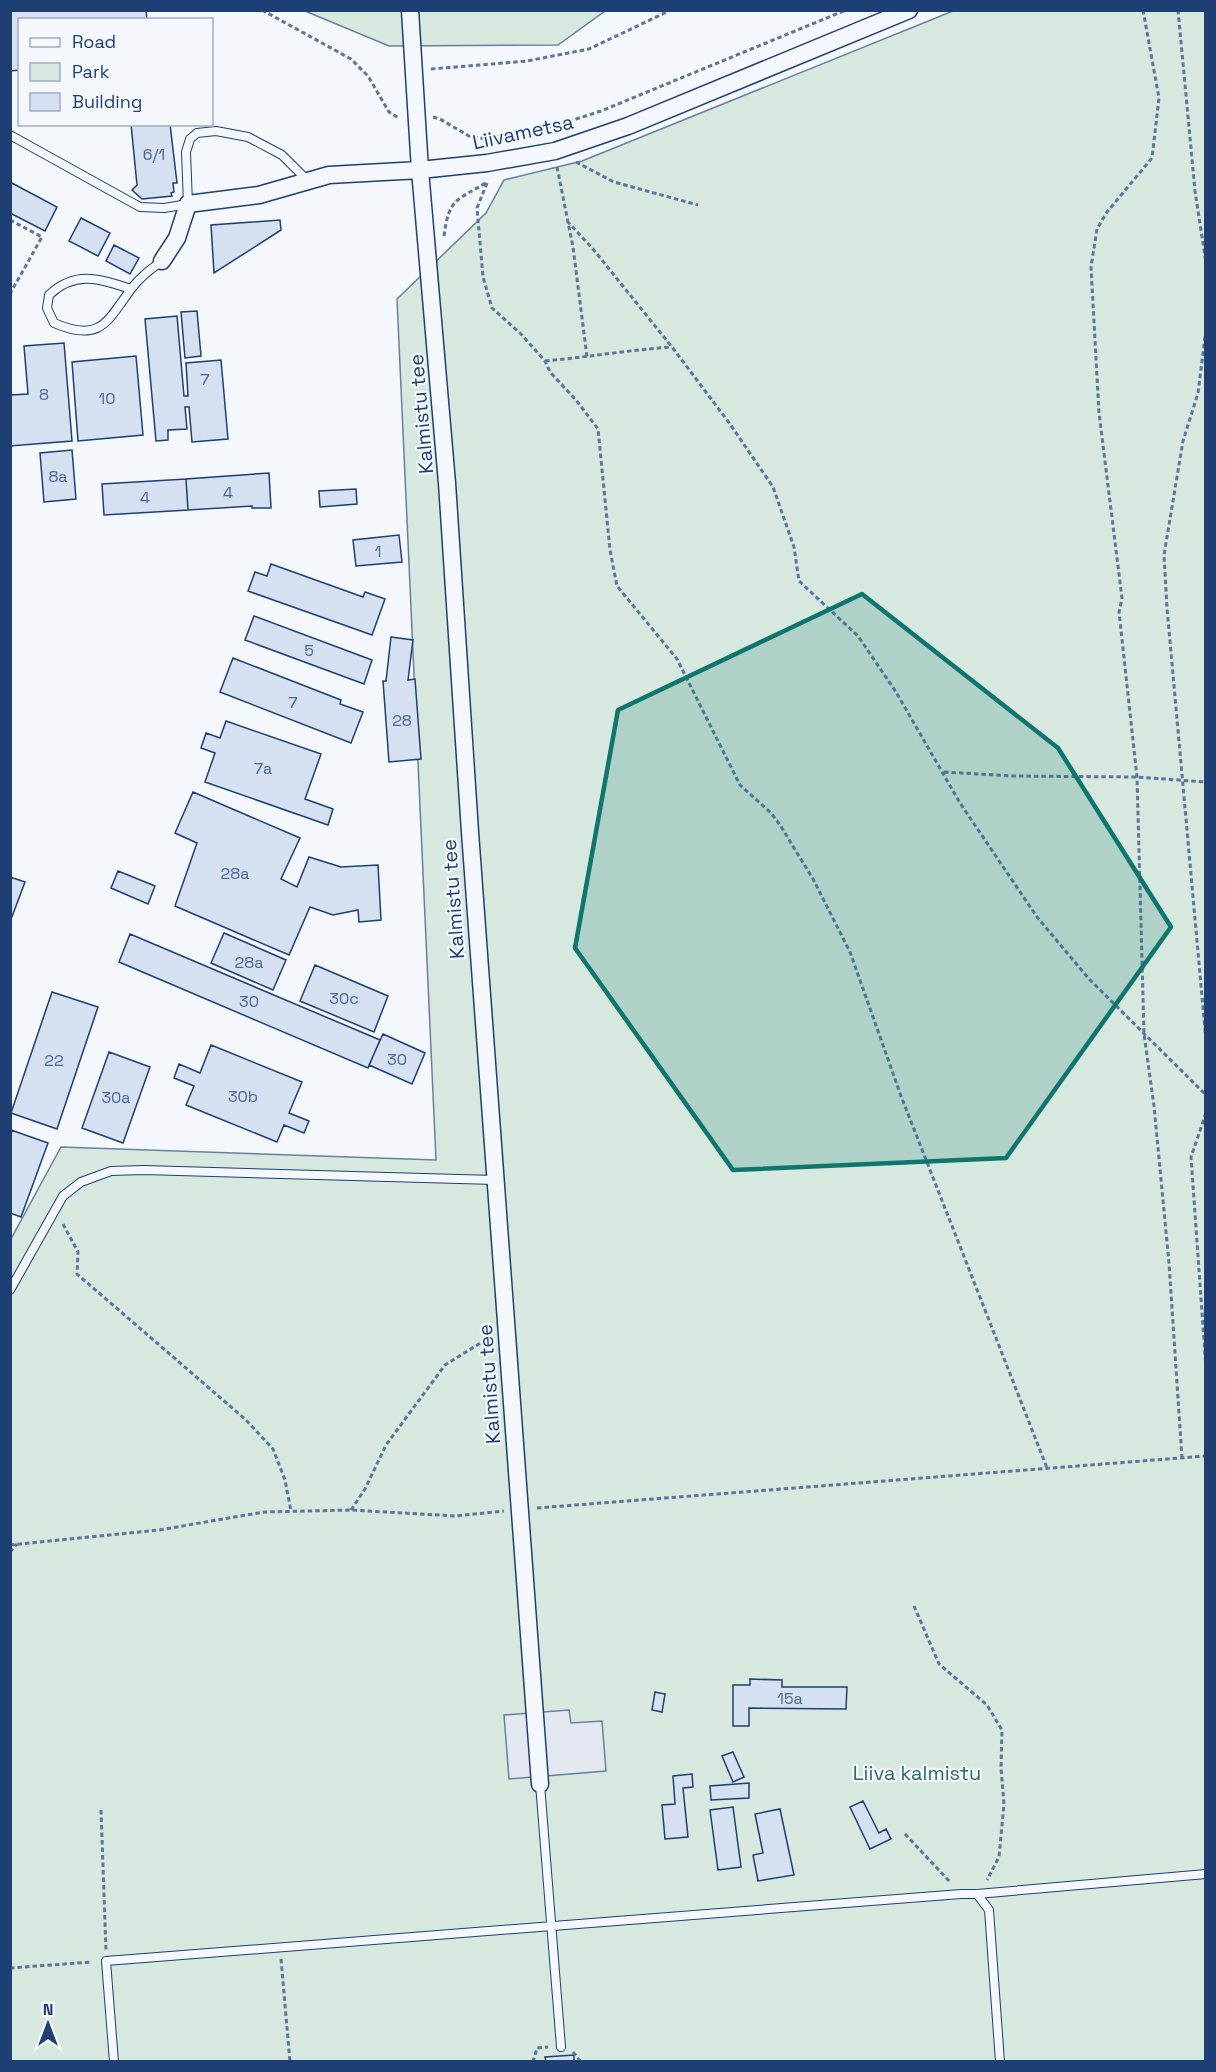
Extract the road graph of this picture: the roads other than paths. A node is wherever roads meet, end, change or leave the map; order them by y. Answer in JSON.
{"nodes":[{"id":1,"x":410,"y":10,"type":"edge"},
{"id":2,"x":909,"y":10,"type":"edge"},
{"id":3,"x":10,"y":135,"type":"edge"},
{"id":4,"x":420,"y":170,"type":"junction"},
{"id":5,"x":308,"y":181,"type":"junction"},
{"id":6,"x":188,"y":204,"type":"junction"},
{"id":7,"x":162,"y":261,"type":"joint"},
{"id":8,"x":131,"y":289,"type":"junction"},
{"id":9,"x":495,"y":1180,"type":"junction"},
{"id":10,"x":10,"y":1290,"type":"edge"},
{"id":11,"x":540,"y":1784,"type":"joint"},
{"id":12,"x":1206,"y":1874,"type":"edge"},
{"id":13,"x":977,"y":1894,"type":"junction"},
{"id":14,"x":551,"y":1926,"type":"junction"},
{"id":15,"x":561,"y":2047,"type":"road end"},
{"id":16,"x":114,"y":2061,"type":"edge"},
{"id":17,"x":1000,"y":2061,"type":"edge"}],
"edges":[{"from":1,"to":4,"type":"street","name":"Kalmistu tee"},
{"from":2,"to":4,"type":"street","name":"Liivametsa"},
{"from":3,"to":6,"type":"lane"},
{"from":4,"to":5,"type":"street","name":"Liivametsa"},
{"from":4,"to":9,"type":"street","name":"Kalmistu tee"},
{"from":5,"to":6,"type":"street","name":"Liivametsa"},
{"from":5,"to":6,"type":"lane"},
{"from":6,"to":7,"type":"street"},
{"from":7,"to":8,"type":"lane"},
{"from":8,"to":8,"type":"lane"},
{"from":9,"to":10,"type":"lane"},
{"from":9,"to":11,"type":"street","name":"Kalmistu tee"},
{"from":11,"to":14,"type":"lane"},
{"from":12,"to":13,"type":"lane"},
{"from":13,"to":14,"type":"lane"},
{"from":13,"to":17,"type":"lane"},
{"from":14,"to":15,"type":"lane"},
{"from":14,"to":16,"type":"lane"}]}
